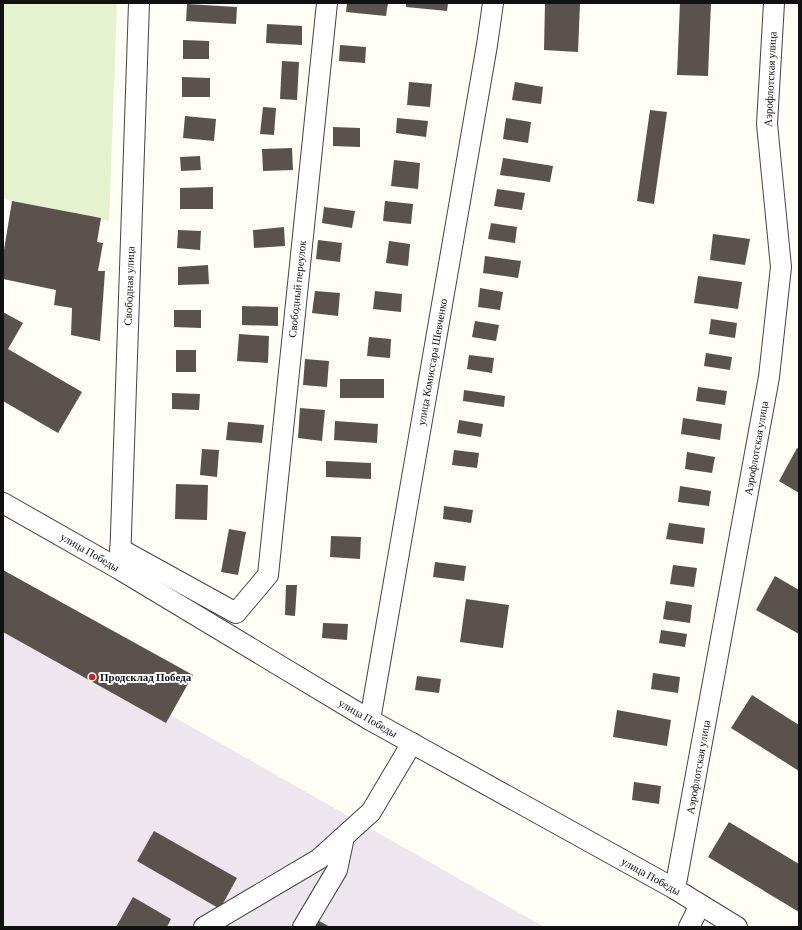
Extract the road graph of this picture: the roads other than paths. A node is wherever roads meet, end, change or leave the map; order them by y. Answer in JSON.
{"nodes":[{"id":1,"x":139,"y":3,"type":"edge"},
{"id":2,"x":327,"y":3,"type":"edge"},
{"id":3,"x":493,"y":3,"type":"edge"},
{"id":4,"x":774,"y":3,"type":"edge"},
{"id":5,"x":3,"y":503,"type":"edge"},
{"id":6,"x":120,"y":549,"type":"junction"},
{"id":7,"x":119,"y":569,"type":"junction"},
{"id":8,"x":370,"y":720,"type":"junction"},
{"id":9,"x":412,"y":743,"type":"junction"},
{"id":10,"x":344,"y":837,"type":"junction"},
{"id":11,"x":676,"y":889,"type":"junction"},
{"id":12,"x":700,"y":905,"type":"junction"},
{"id":13,"x":204,"y":927,"type":"edge"},
{"id":14,"x":303,"y":927,"type":"edge"},
{"id":15,"x":689,"y":927,"type":"edge"},
{"id":16,"x":737,"y":927,"type":"edge"}],
"edges":[{"from":1,"to":6,"type":"street","name":"Свободная улица"},
{"from":2,"to":6,"type":"street","name":"Свободный переулок"},
{"from":3,"to":8,"type":"street","name":"улица Комиссара Шевченко"},
{"from":4,"to":11,"type":"street","name":"Аэрофлотская улица"},
{"from":5,"to":7,"type":"street","name":"улица Победы"},
{"from":6,"to":7,"type":"street","name":"Свободная улица"},
{"from":7,"to":8,"type":"street","name":"улица Победы"},
{"from":8,"to":9,"type":"street","name":"улица Победы"},
{"from":9,"to":10,"type":"street"},
{"from":9,"to":11,"type":"street","name":"улица Победы"},
{"from":10,"to":13,"type":"street"},
{"from":10,"to":14,"type":"street"},
{"from":11,"to":12,"type":"street","name":"улица Победы"},
{"from":12,"to":15,"type":"street"},
{"from":12,"to":16,"type":"street","name":"улица Победы"}]}
